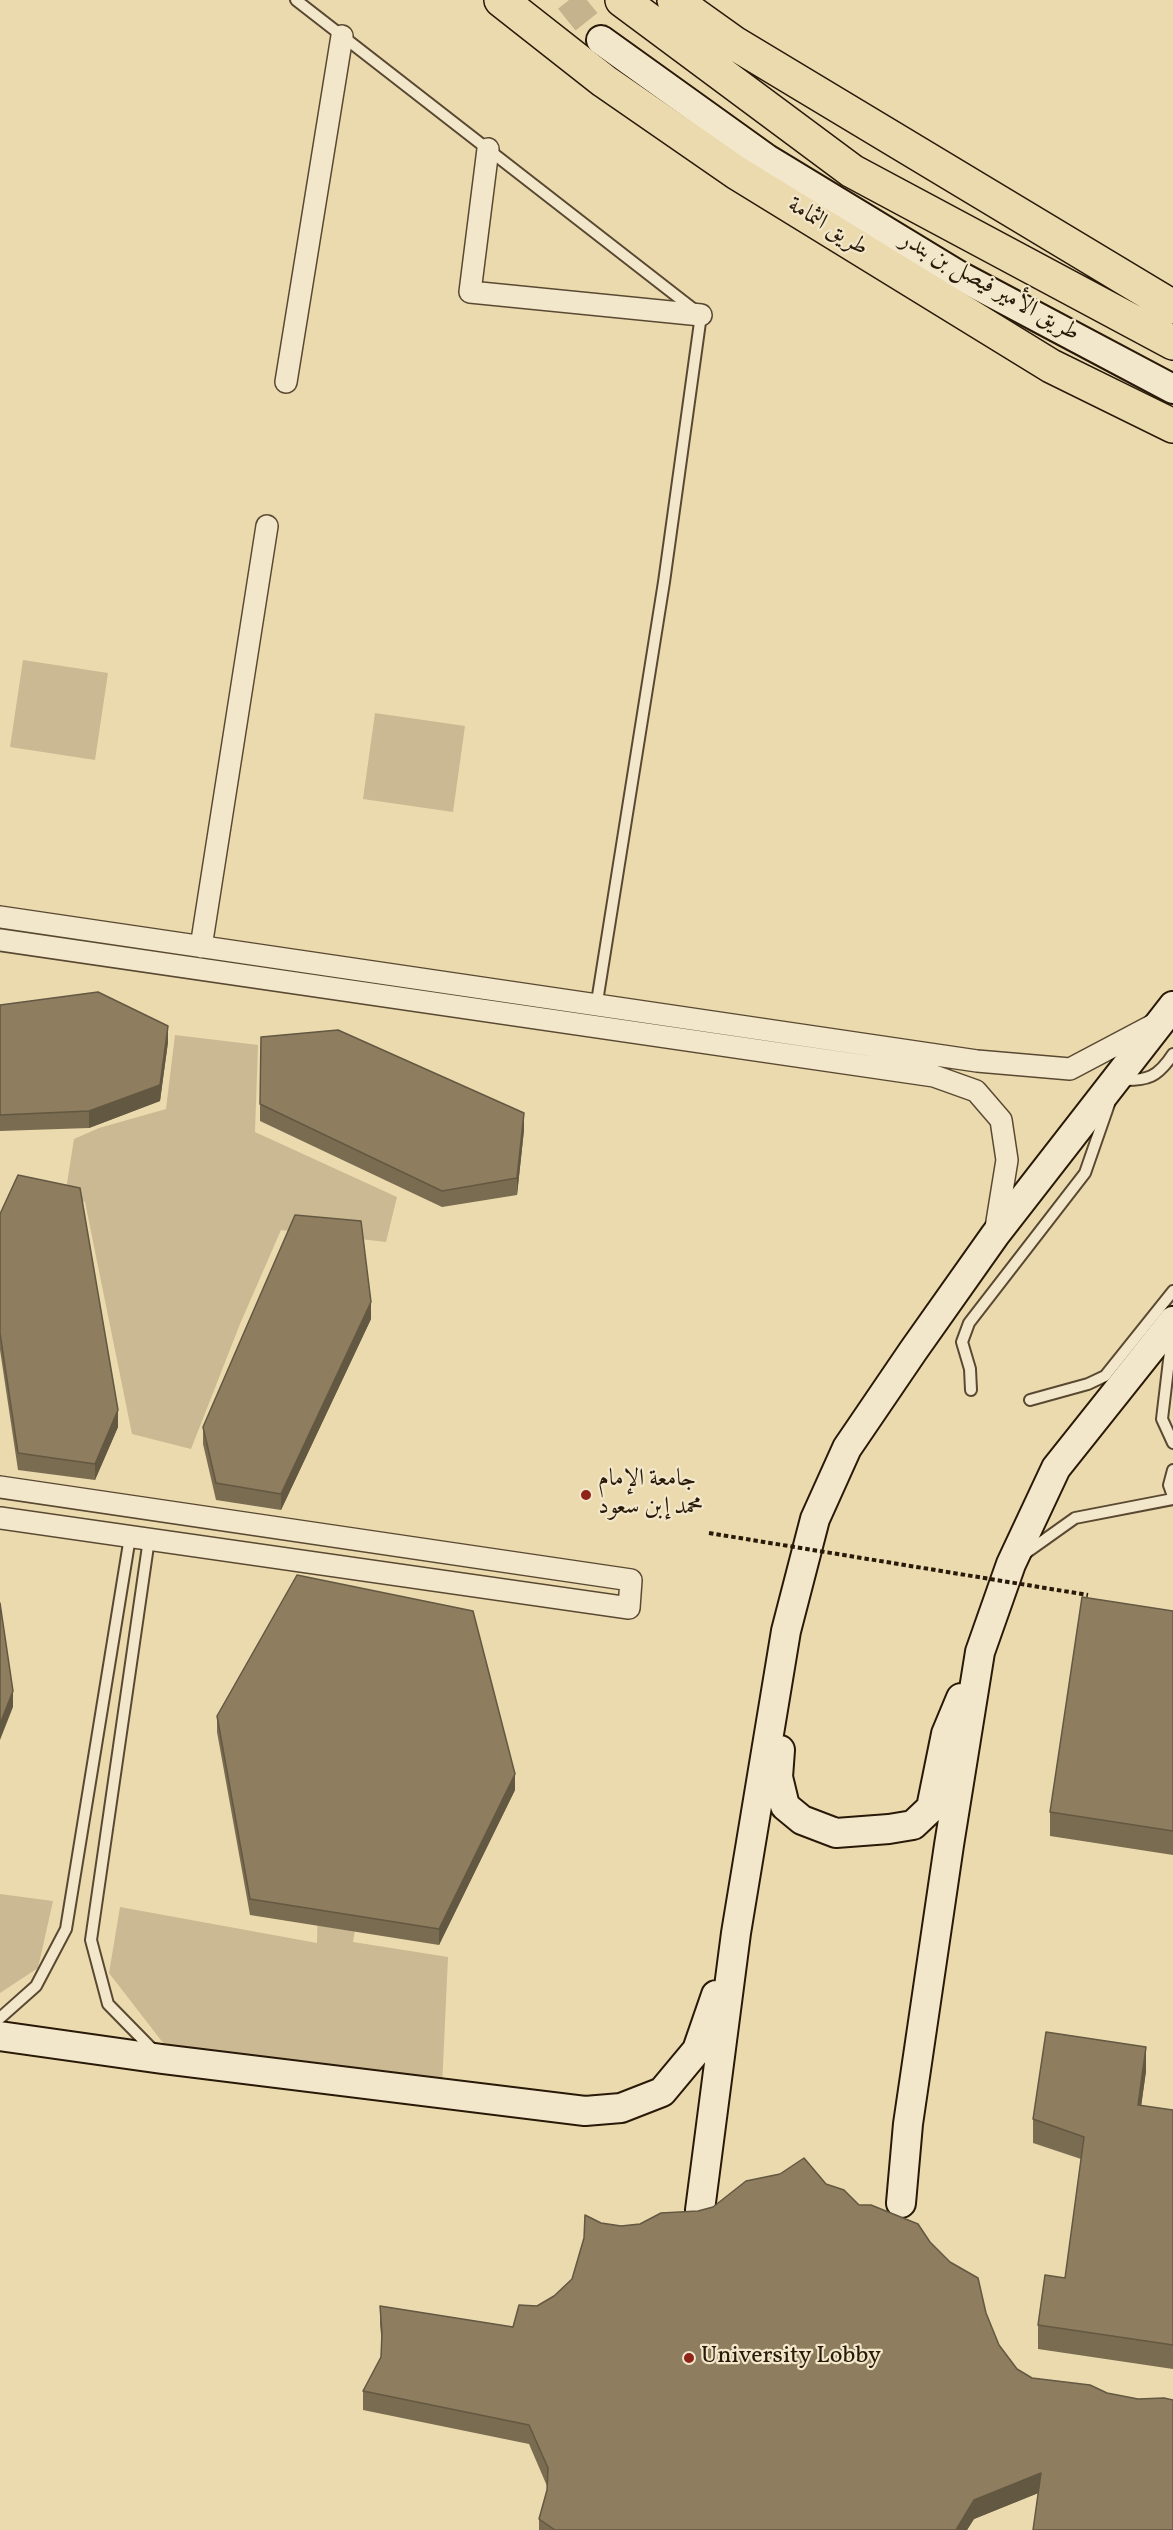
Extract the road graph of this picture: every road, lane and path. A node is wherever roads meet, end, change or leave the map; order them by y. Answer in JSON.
{"nodes":[{"id":1,"x":296,"y":0,"type":"edge"},
{"id":2,"x":501,"y":0,"type":"edge"},
{"id":3,"x":622,"y":0,"type":"edge"},
{"id":4,"x":674,"y":0,"type":"edge"},
{"id":5,"x":704,"y":0,"type":"edge"},
{"id":6,"x":342,"y":36,"type":"junction"},
{"id":7,"x":601,"y":40,"type":"tunnel mouth"},
{"id":8,"x":488,"y":149,"type":"junction"},
{"id":9,"x":950,"y":172,"type":"junction"},
{"id":10,"x":1173,"y":307,"type":"edge"},
{"id":11,"x":701,"y":315,"type":"junction"},
{"id":12,"x":1173,"y":343,"type":"edge"},
{"id":13,"x":286,"y":382,"type":"dead end"},
{"id":14,"x":1173,"y":388,"type":"edge"},
{"id":15,"x":1173,"y":426,"type":"edge"},
{"id":16,"x":267,"y":526,"type":"dead end"},
{"id":17,"x":0,"y":917,"type":"edge"},
{"id":18,"x":0,"y":940,"type":"edge"},
{"id":19,"x":201,"y":947,"type":"junction"},
{"id":20,"x":597,"y":1005,"type":"junction"},
{"id":21,"x":1167,"y":1013,"type":"edge"},
{"id":22,"x":593,"y":1026,"type":"junction"},
{"id":23,"x":1173,"y":1054,"type":"edge"},
{"id":24,"x":1117,"y":1080,"type":"junction"},
{"id":25,"x":995,"y":1235,"type":"junction"},
{"id":26,"x":1173,"y":1291,"type":"edge"},
{"id":27,"x":1173,"y":1322,"type":"edge"},
{"id":28,"x":971,"y":1390,"type":"dead end"},
{"id":29,"x":1030,"y":1400,"type":"dead end"},
{"id":30,"x":1173,"y":1443,"type":"edge"},
{"id":31,"x":1173,"y":1470,"type":"edge"},
{"id":32,"x":0,"y":1488,"type":"edge"},
{"id":33,"x":1173,"y":1497,"type":"edge"},
{"id":34,"x":0,"y":1518,"type":"edge"},
{"id":35,"x":709,"y":1533,"type":"dead end"},
{"id":36,"x":139,"y":1538,"type":"junction"},
{"id":37,"x":1011,"y":1564,"type":"junction"},
{"id":38,"x":1088,"y":1595,"type":"edge"},
{"id":39,"x":786,"y":1631,"type":"junction"},
{"id":40,"x":980,"y":1652,"type":"junction"},
{"id":41,"x":736,"y":1933,"type":"junction"},
{"id":42,"x":0,"y":2018,"type":"edge"},
{"id":43,"x":0,"y":2036,"type":"edge"},
{"id":44,"x":162,"y":2059,"type":"junction"},
{"id":45,"x":901,"y":2203,"type":"dead end"},
{"id":46,"x":700,"y":2210,"type":"edge"}],
"edges":[{"from":1,"to":6,"type":"lane"},
{"from":2,"to":15,"type":"main road","name":"طريق الثمامة"},
{"from":3,"to":12,"type":"main road"},
{"from":4,"to":9,"type":"main road"},
{"from":5,"to":9,"type":"main road"},
{"from":6,"to":8,"type":"lane"},
{"from":6,"to":13,"type":"street"},
{"from":7,"to":14,"type":"street","name":"طريق الأمير فيصل بن بندر"},
{"from":8,"to":11,"type":"lane"},
{"from":8,"to":11,"type":"street"},
{"from":9,"to":10,"type":"main road"},
{"from":11,"to":20,"type":"lane"},
{"from":16,"to":19,"type":"street"},
{"from":17,"to":19,"type":"street"},
{"from":18,"to":22,"type":"street"},
{"from":19,"to":20,"type":"street"},
{"from":20,"to":21,"type":"street"},
{"from":20,"to":22,"type":"lane"},
{"from":21,"to":24,"type":"street"},
{"from":22,"to":25,"type":"street"},
{"from":23,"to":24,"type":"lane"},
{"from":24,"to":25,"type":"street"},
{"from":24,"to":28,"type":"lane"},
{"from":25,"to":39,"type":"street"},
{"from":26,"to":29,"type":"lane"},
{"from":27,"to":30,"type":"lane"},
{"from":27,"to":37,"type":"street"},
{"from":31,"to":33,"type":"lane"},
{"from":32,"to":36,"type":"street"},
{"from":33,"to":37,"type":"lane"},
{"from":34,"to":36,"type":"street"},
{"from":35,"to":38,"type":"path","bridge":true},
{"from":36,"to":42,"type":"lane"},
{"from":36,"to":44,"type":"lane"},
{"from":37,"to":40,"type":"street"},
{"from":39,"to":40,"type":"street"},
{"from":39,"to":41,"type":"street"},
{"from":40,"to":45,"type":"street"},
{"from":41,"to":44,"type":"street"},
{"from":41,"to":46,"type":"street"},
{"from":43,"to":44,"type":"street"}]}
